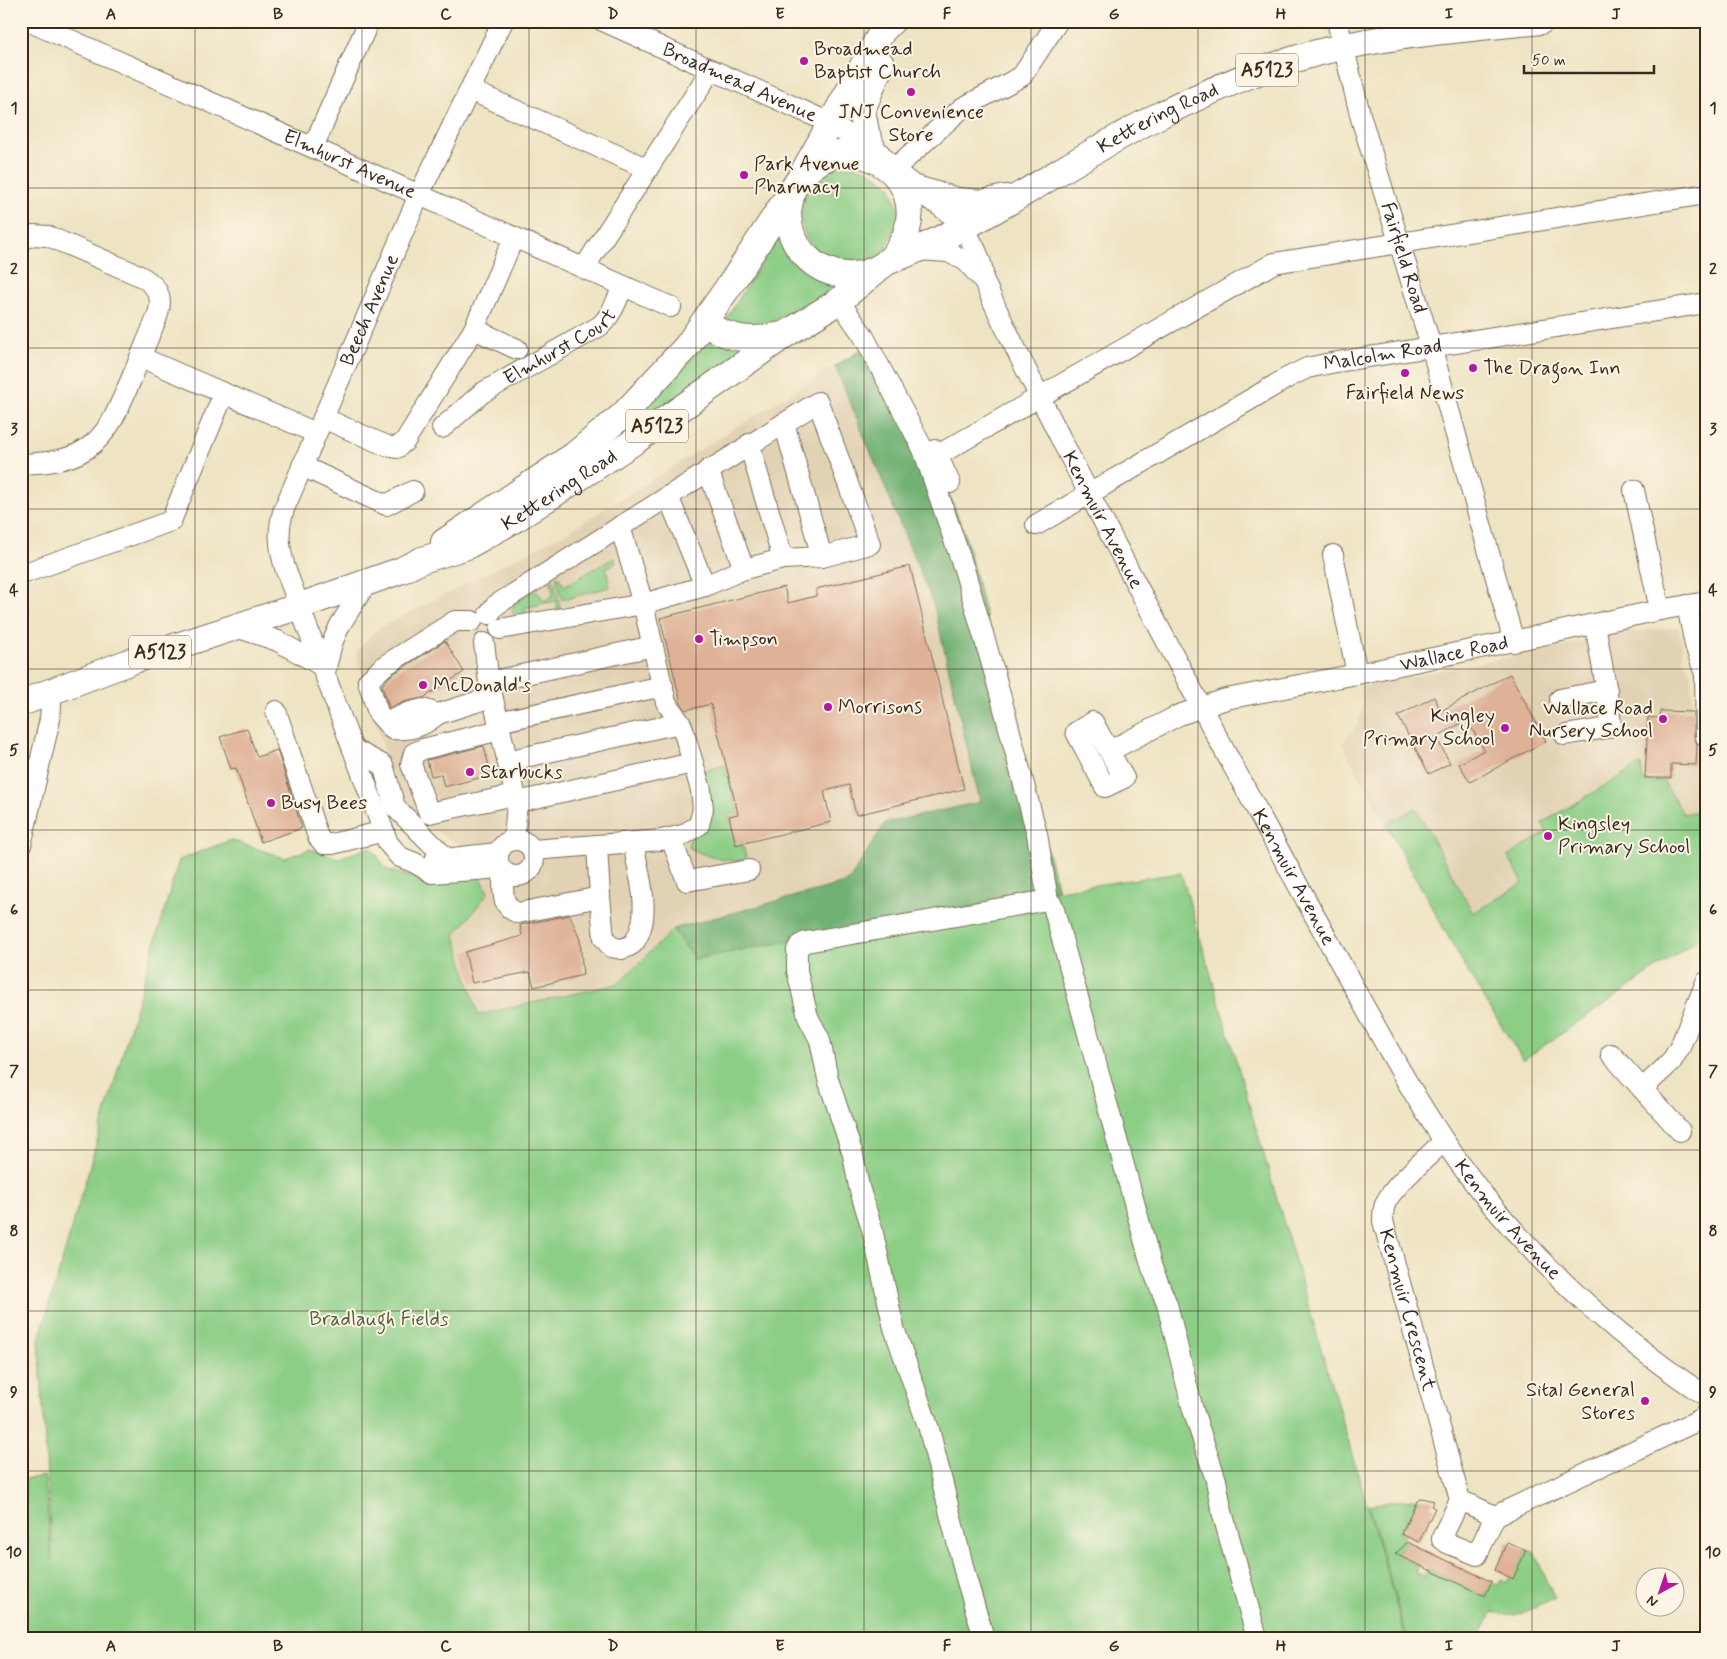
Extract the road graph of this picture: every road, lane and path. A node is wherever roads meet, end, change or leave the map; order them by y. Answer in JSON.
{"nodes":[{"id":1,"x":28,"y":21,"type":"edge"},
{"id":2,"x":369,"y":21,"type":"edge"},
{"id":3,"x":503,"y":21,"type":"edge"},
{"id":4,"x":603,"y":21,"type":"edge"},
{"id":5,"x":892,"y":21,"type":"edge"},
{"id":6,"x":898,"y":21,"type":"edge"},
{"id":7,"x":1058,"y":21,"type":"edge"},
{"id":8,"x":1337,"y":21,"type":"edge"},
{"id":9,"x":1541,"y":21,"type":"edge"},
{"id":10,"x":1343,"y":47,"type":"junction"},
{"id":11,"x":711,"y":70,"type":"junction"},
{"id":12,"x":470,"y":90,"type":"junction"},
{"id":13,"x":830,"y":123,"type":"junction"},
{"id":14,"x":313,"y":148,"type":"junction"},
{"id":15,"x":648,"y":169,"type":"junction"},
{"id":16,"x":892,"y":170,"type":"junction"},
{"id":17,"x":797,"y":183,"type":"junction"},
{"id":18,"x":419,"y":194,"type":"junction"},
{"id":19,"x":1706,"y":194,"type":"edge"},
{"id":20,"x":1019,"y":196,"type":"junction"},
{"id":21,"x":962,"y":227,"type":"junction"},
{"id":22,"x":514,"y":237,"type":"junction"},
{"id":23,"x":21,"y":240,"type":"edge"},
{"id":24,"x":1399,"y":242,"type":"junction"},
{"id":25,"x":918,"y":250,"type":"junction"},
{"id":26,"x":884,"y":264,"type":"junction"},
{"id":27,"x":584,"y":268,"type":"junction"},
{"id":28,"x":984,"y":281,"type":"junction"},
{"id":29,"x":623,"y":286,"type":"junction"},
{"id":30,"x":839,"y":301,"type":"junction"},
{"id":31,"x":1706,"y":303,"type":"edge"},
{"id":32,"x":671,"y":307,"type":"dead end"},
{"id":33,"x":704,"y":323,"type":"junction"},
{"id":34,"x":474,"y":329,"type":"junction"},
{"id":35,"x":786,"y":334,"type":"junction"},
{"id":36,"x":1431,"y":346,"type":"junction"},
{"id":37,"x":517,"y":349,"type":"dead end"},
{"id":38,"x":140,"y":357,"type":"junction"},
{"id":39,"x":224,"y":393,"type":"junction"},
{"id":40,"x":1040,"y":396,"type":"junction"},
{"id":41,"x":784,"y":423,"type":"junction"},
{"id":42,"x":923,"y":423,"type":"dead end"},
{"id":43,"x":319,"y":426,"type":"junction"},
{"id":44,"x":442,"y":428,"type":"dead end"},
{"id":45,"x":749,"y":444,"type":"junction"},
{"id":46,"x":938,"y":455,"type":"junction"},
{"id":47,"x":21,"y":464,"type":"edge"},
{"id":48,"x":302,"y":466,"type":"junction"},
{"id":49,"x":708,"y":470,"type":"junction"},
{"id":50,"x":950,"y":483,"type":"dead end"},
{"id":51,"x":1634,"y":490,"type":"dead end"},
{"id":52,"x":413,"y":491,"type":"dead end"},
{"id":53,"x":1090,"y":494,"type":"junction"},
{"id":54,"x":668,"y":496,"type":"junction"},
{"id":55,"x":1036,"y":525,"type":"dead end"},
{"id":56,"x":620,"y":526,"type":"junction"},
{"id":57,"x":1334,"y":555,"type":"dead end"},
{"id":58,"x":822,"y":557,"type":"junction"},
{"id":59,"x":783,"y":559,"type":"junction"},
{"id":60,"x":422,"y":560,"type":"junction"},
{"id":61,"x":744,"y":570,"type":"junction"},
{"id":62,"x":22,"y":574,"type":"edge"},
{"id":63,"x":367,"y":582,"type":"junction"},
{"id":64,"x":705,"y":586,"type":"junction"},
{"id":65,"x":643,"y":604,"type":"junction"},
{"id":66,"x":1696,"y":604,"type":"edge"},
{"id":67,"x":300,"y":606,"type":"junction"},
{"id":68,"x":1660,"y":610,"type":"junction"},
{"id":69,"x":487,"y":621,"type":"junction"},
{"id":70,"x":1595,"y":624,"type":"junction"},
{"id":71,"x":236,"y":627,"type":"junction"},
{"id":72,"x":1514,"y":642,"type":"junction"},
{"id":73,"x":653,"y":646,"type":"junction"},
{"id":74,"x":323,"y":669,"type":"junction"},
{"id":75,"x":1357,"y":674,"type":"junction"},
{"id":76,"x":662,"y":686,"type":"junction"},
{"id":77,"x":491,"y":690,"type":"junction"},
{"id":78,"x":1606,"y":690,"type":"junction"},
{"id":79,"x":50,"y":691,"type":"junction"},
{"id":80,"x":1560,"y":699,"type":"dead end"},
{"id":81,"x":21,"y":702,"type":"edge"},
{"id":82,"x":1201,"y":707,"type":"junction"},
{"id":83,"x":276,"y":711,"type":"dead end"},
{"id":84,"x":680,"y":723,"type":"junction"},
{"id":85,"x":499,"y":726,"type":"junction"},
{"id":86,"x":1565,"y":735,"type":"dead end"},
{"id":87,"x":1706,"y":738,"type":"edge"},
{"id":88,"x":353,"y":749,"type":"junction"},
{"id":89,"x":1110,"y":751,"type":"dead end"},
{"id":90,"x":507,"y":761,"type":"junction"},
{"id":91,"x":693,"y":763,"type":"junction"},
{"id":92,"x":516,"y":799,"type":"junction"},
{"id":93,"x":384,"y":831,"type":"junction"},
{"id":94,"x":671,"y":838,"type":"junction"},
{"id":95,"x":514,"y":840,"type":"junction"},
{"id":96,"x":633,"y":842,"type":"junction"},
{"id":97,"x":21,"y":845,"type":"edge"},
{"id":98,"x":597,"y":845,"type":"junction"},
{"id":99,"x":532,"y":850,"type":"junction"},
{"id":100,"x":447,"y":859,"type":"junction"},
{"id":101,"x":415,"y":863,"type":"junction"},
{"id":102,"x":500,"y":864,"type":"junction"},
{"id":103,"x":749,"y":870,"type":"dead end"},
{"id":104,"x":600,"y":897,"type":"junction"},
{"id":105,"x":1048,"y":900,"type":"junction"},
{"id":106,"x":1706,"y":982,"type":"edge"},
{"id":107,"x":1611,"y":1054,"type":"dead end"},
{"id":108,"x":1642,"y":1089,"type":"junction"},
{"id":109,"x":1680,"y":1131,"type":"dead end"},
{"id":110,"x":1444,"y":1141,"type":"junction"},
{"id":111,"x":1706,"y":1396,"type":"edge"},
{"id":112,"x":1706,"y":1415,"type":"edge"},
{"id":113,"x":1460,"y":1500,"type":"junction"},
{"id":114,"x":1495,"y":1516,"type":"junction"},
{"id":115,"x":984,"y":1638,"type":"edge"},
{"id":116,"x":1257,"y":1638,"type":"edge"}],
"edges":[{"from":1,"to":14,"type":"street","name":"Elmhurst Avenue"},
{"from":2,"to":14,"type":"street"},
{"from":3,"to":12,"type":"street","name":"Beech Avenue"},
{"from":4,"to":11,"type":"street","name":"Broadmead Avenue"},
{"from":5,"to":13,"type":"main road"},
{"from":6,"to":16,"type":"main road"},
{"from":7,"to":16,"type":"street"},
{"from":8,"to":10,"type":"street","name":"Fairfield Road"},
{"from":9,"to":10,"type":"main road","name":"Kettering Road","number":"A5123"},
{"from":10,"to":20,"type":"main road","name":"Kettering Road","number":"A5123"},
{"from":10,"to":24,"type":"street","name":"Fairfield Road"},
{"from":11,"to":13,"type":"street","name":"Broadmead Avenue"},
{"from":11,"to":15,"type":"street"},
{"from":12,"to":15,"type":"street"},
{"from":12,"to":18,"type":"street","name":"Beech Avenue"},
{"from":13,"to":16,"type":"street","name":"Broadmead Avenue"},
{"from":13,"to":17,"type":"main road"},
{"from":14,"to":18,"type":"street","name":"Elmhurst Avenue"},
{"from":15,"to":27,"type":"street"},
{"from":16,"to":17,"type":"main road"},
{"from":16,"to":20,"type":"main road","name":"Kettering Road","number":"A5123"},
{"from":16,"to":21,"type":"street","name":"Kenmuir Avenue"},
{"from":16,"to":26,"type":"main road"},
{"from":17,"to":26,"type":"main road"},
{"from":17,"to":33,"type":"main road","name":"Kettering Road","number":"A5123"},
{"from":18,"to":22,"type":"street","name":"Elmhurst Avenue"},
{"from":18,"to":43,"type":"street","name":"Beech Avenue"},
{"from":19,"to":24,"type":"street"},
{"from":20,"to":21,"type":"main road","name":"Kettering Road","number":"A5123"},
{"from":21,"to":25,"type":"main road","name":"Kettering Road","number":"A5123"},
{"from":21,"to":28,"type":"street","name":"Kenmuir Avenue"},
{"from":22,"to":27,"type":"street","name":"Elmhurst Avenue"},
{"from":22,"to":34,"type":"street"},
{"from":23,"to":38,"type":"street"},
{"from":24,"to":36,"type":"street","name":"Fairfield Road"},
{"from":24,"to":40,"type":"street"},
{"from":25,"to":26,"type":"main road","name":"Kettering Road","number":"A5123"},
{"from":25,"to":28,"type":"street","name":"Kenmuir Avenue"},
{"from":26,"to":30,"type":"main road","name":"Kettering Road","number":"A5123"},
{"from":27,"to":29,"type":"street","name":"Elmhurst Avenue"},
{"from":28,"to":40,"type":"street","name":"Kenmuir Avenue"},
{"from":29,"to":32,"type":"street","name":"Elmhurst Avenue"},
{"from":29,"to":44,"type":"street","name":"Elmhurst Court"},
{"from":30,"to":35,"type":"main road","name":"Kettering Road","number":"A5123"},
{"from":30,"to":105,"type":"street"},
{"from":31,"to":36,"type":"street","name":"Malcolm Road"},
{"from":33,"to":35,"type":"main road","name":"Kettering Road"},
{"from":33,"to":60,"type":"main road","name":"Kettering Road","number":"A5123"},
{"from":34,"to":37,"type":"street"},
{"from":34,"to":43,"type":"street"},
{"from":35,"to":60,"type":"main road","name":"Kettering Road","number":"A5123"},
{"from":36,"to":53,"type":"street","name":"Malcolm Road"},
{"from":36,"to":72,"type":"street","name":"Fairfield Road"},
{"from":38,"to":39,"type":"street"},
{"from":38,"to":47,"type":"street"},
{"from":39,"to":43,"type":"street"},
{"from":39,"to":62,"type":"street"},
{"from":40,"to":46,"type":"street"},
{"from":40,"to":53,"type":"street","name":"Kenmuir Avenue"},
{"from":41,"to":45,"type":"street"},
{"from":41,"to":58,"type":"street"},
{"from":41,"to":58,"type":"street"},
{"from":42,"to":46,"type":"street"},
{"from":43,"to":48,"type":"street","name":"Beech Avenue"},
{"from":45,"to":49,"type":"street"},
{"from":45,"to":59,"type":"street"},
{"from":46,"to":50,"type":"street"},
{"from":48,"to":52,"type":"street"},
{"from":48,"to":67,"type":"street","name":"Beech Avenue"},
{"from":49,"to":54,"type":"street"},
{"from":49,"to":61,"type":"street"},
{"from":51,"to":68,"type":"street"},
{"from":53,"to":55,"type":"street","name":"Malcolm Road"},
{"from":53,"to":82,"type":"street","name":"Kenmuir Avenue"},
{"from":54,"to":56,"type":"street"},
{"from":54,"to":64,"type":"street"},
{"from":56,"to":65,"type":"street"},
{"from":56,"to":69,"type":"street"},
{"from":57,"to":75,"type":"street"},
{"from":58,"to":59,"type":"street"},
{"from":59,"to":61,"type":"street"},
{"from":60,"to":63,"type":"main road","name":"Kettering Road","number":"A5123"},
{"from":61,"to":64,"type":"street"},
{"from":63,"to":67,"type":"main road","name":"Kettering Road","number":"A5123"},
{"from":63,"to":74,"type":"street"},
{"from":64,"to":65,"type":"street"},
{"from":65,"to":69,"type":"street"},
{"from":65,"to":73,"type":"street"},
{"from":66,"to":68,"type":"street","name":"Wallace Road"},
{"from":66,"to":87,"type":"street"},
{"from":67,"to":71,"type":"main road","name":"Kettering Road","number":"A5123"},
{"from":67,"to":74,"type":"street","name":"Beech Avenue"},
{"from":68,"to":70,"type":"street","name":"Wallace Road"},
{"from":69,"to":77,"type":"street"},
{"from":69,"to":77,"type":"street"},
{"from":70,"to":72,"type":"street","name":"Wallace Road"},
{"from":70,"to":78,"type":"street"},
{"from":71,"to":74,"type":"street"},
{"from":71,"to":79,"type":"main road","name":"Kettering Road","number":"A5123"},
{"from":72,"to":75,"type":"street","name":"Wallace Road"},
{"from":73,"to":76,"type":"street"},
{"from":73,"to":77,"type":"street"},
{"from":74,"to":88,"type":"street","name":"Beech Avenue"},
{"from":75,"to":82,"type":"street","name":"Wallace Road"},
{"from":76,"to":84,"type":"street"},
{"from":76,"to":85,"type":"street"},
{"from":77,"to":85,"type":"street"},
{"from":78,"to":80,"type":"street"},
{"from":78,"to":86,"type":"street"},
{"from":79,"to":81,"type":"main road","name":"Kettering Road","number":"A5123"},
{"from":79,"to":97,"type":"street"},
{"from":82,"to":89,"type":"street","name":"Wallace Road"},
{"from":82,"to":110,"type":"street","name":"Kenmuir Avenue"},
{"from":83,"to":93,"type":"street"},
{"from":84,"to":90,"type":"street"},
{"from":84,"to":91,"type":"street"},
{"from":85,"to":90,"type":"street"},
{"from":85,"to":92,"type":"street"},
{"from":88,"to":93,"type":"street","name":"Beech Avenue"},
{"from":88,"to":100,"type":"street"},
{"from":90,"to":92,"type":"street"},
{"from":91,"to":92,"type":"street"},
{"from":91,"to":94,"type":"street"},
{"from":92,"to":95,"type":"street"},
{"from":93,"to":101,"type":"street","name":"Beech Avenue"},
{"from":94,"to":96,"type":"street"},
{"from":94,"to":103,"type":"street"},
{"from":95,"to":99,"type":"street"},
{"from":95,"to":102,"type":"street"},
{"from":96,"to":98,"type":"street"},
{"from":96,"to":104,"type":"street"},
{"from":98,"to":99,"type":"street"},
{"from":98,"to":104,"type":"street"},
{"from":99,"to":102,"type":"street"},
{"from":100,"to":101,"type":"street"},
{"from":100,"to":102,"type":"street"},
{"from":101,"to":102,"type":"street","name":"Beech Avenue"},
{"from":102,"to":104,"type":"street"},
{"from":105,"to":115,"type":"street"},
{"from":105,"to":116,"type":"street"},
{"from":106,"to":108,"type":"street"},
{"from":107,"to":108,"type":"street"},
{"from":108,"to":109,"type":"street"},
{"from":110,"to":111,"type":"street","name":"Kenmuir Avenue"},
{"from":110,"to":113,"type":"street","name":"Kenmuir Crescent"},
{"from":112,"to":114,"type":"street"},
{"from":113,"to":114,"type":"street"},
{"from":113,"to":114,"type":"street"}]}
